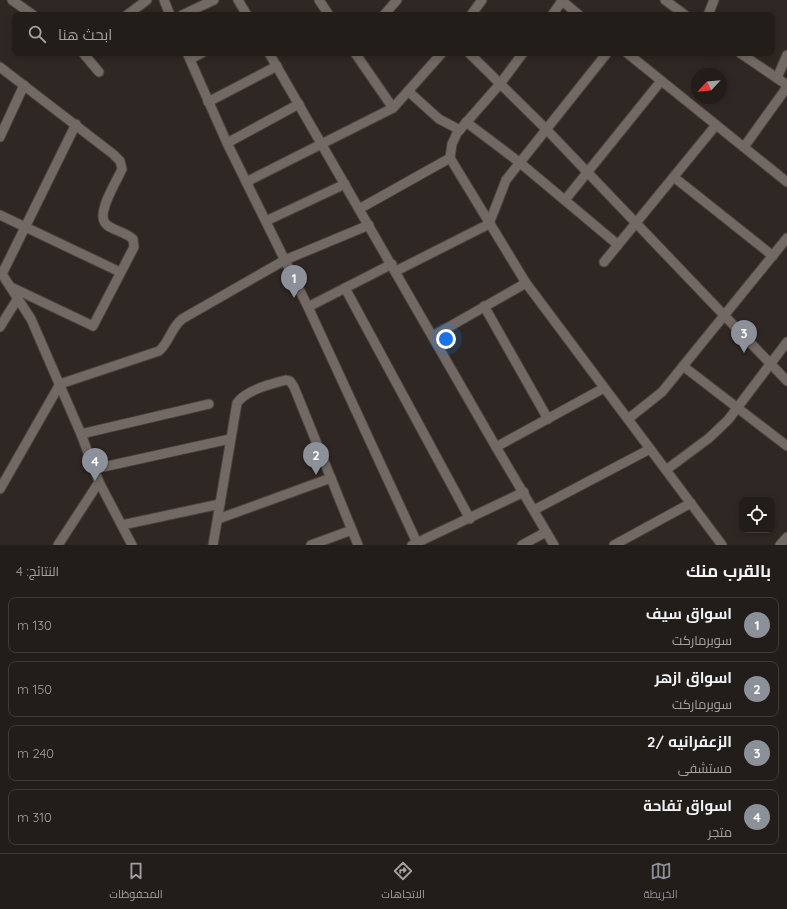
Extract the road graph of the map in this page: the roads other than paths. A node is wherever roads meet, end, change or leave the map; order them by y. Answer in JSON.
{"nodes":[{"id":1,"x":12,"y":0,"type":"edge"},
{"id":2,"x":148,"y":0,"type":"edge"},
{"id":3,"x":164,"y":0,"type":"edge"},
{"id":4,"x":214,"y":0,"type":"edge"},
{"id":5,"x":238,"y":0,"type":"edge"},
{"id":6,"x":319,"y":0,"type":"edge"},
{"id":7,"x":397,"y":0,"type":"edge"},
{"id":8,"x":482,"y":0,"type":"edge"},
{"id":9,"x":665,"y":0,"type":"edge"},
{"id":10,"x":714,"y":0,"type":"edge"},
{"id":11,"x":562,"y":1,"type":"edge"},
{"id":12,"x":29,"y":12,"type":"edge"},
{"id":13,"x":131,"y":12,"type":"edge"},
{"id":14,"x":169,"y":12,"type":"edge"},
{"id":15,"x":188,"y":12,"type":"edge"},
{"id":16,"x":245,"y":12,"type":"edge"},
{"id":17,"x":327,"y":12,"type":"edge"},
{"id":18,"x":387,"y":12,"type":"edge"},
{"id":19,"x":473,"y":12,"type":"edge"},
{"id":20,"x":554,"y":12,"type":"edge"},
{"id":21,"x":575,"y":12,"type":"edge"},
{"id":22,"x":681,"y":12,"type":"edge"},
{"id":23,"x":709,"y":12,"type":"edge"},
{"id":24,"x":787,"y":54,"type":"edge"},
{"id":25,"x":86,"y":56,"type":"edge"},
{"id":26,"x":188,"y":56,"type":"edge"},
{"id":27,"x":271,"y":56,"type":"edge"},
{"id":28,"x":357,"y":56,"type":"edge"},
{"id":29,"x":439,"y":56,"type":"edge"},
{"id":30,"x":472,"y":56,"type":"edge"},
{"id":31,"x":522,"y":56,"type":"edge"},
{"id":32,"x":605,"y":56,"type":"edge"},
{"id":33,"x":631,"y":56,"type":"edge"},
{"id":34,"x":744,"y":56,"type":"edge"},
{"id":35,"x":277,"y":66,"type":"junction"},
{"id":36,"x":0,"y":67,"type":"edge"},
{"id":37,"x":99,"y":72,"type":"dead end"},
{"id":38,"x":777,"y":78,"type":"junction"},
{"id":39,"x":661,"y":81,"type":"junction"},
{"id":40,"x":500,"y":84,"type":"junction"},
{"id":41,"x":24,"y":85,"type":"junction"},
{"id":42,"x":787,"y":86,"type":"edge"},
{"id":43,"x":408,"y":91,"type":"junction"},
{"id":44,"x":208,"y":102,"type":"junction"},
{"id":45,"x":299,"y":104,"type":"junction"},
{"id":46,"x":393,"y":108,"type":"junction"},
{"id":47,"x":466,"y":122,"type":"junction"},
{"id":48,"x":76,"y":124,"type":"junction"},
{"id":49,"x":716,"y":125,"type":"junction"},
{"id":50,"x":460,"y":130,"type":"junction"},
{"id":51,"x":546,"y":130,"type":"junction"},
{"id":52,"x":0,"y":137,"type":"edge"},
{"id":53,"x":227,"y":143,"type":"junction"},
{"id":54,"x":321,"y":143,"type":"junction"},
{"id":55,"x":744,"y":147,"type":"junction"},
{"id":56,"x":450,"y":158,"type":"junction"},
{"id":57,"x":520,"y":162,"type":"junction"},
{"id":58,"x":586,"y":173,"type":"junction"},
{"id":59,"x":675,"y":178,"type":"junction"},
{"id":60,"x":246,"y":182,"type":"junction"},
{"id":61,"x":787,"y":182,"type":"edge"},
{"id":62,"x":345,"y":184,"type":"junction"},
{"id":63,"x":565,"y":200,"type":"junction"},
{"id":64,"x":359,"y":209,"type":"junction"},
{"id":65,"x":0,"y":215,"type":"edge"},
{"id":66,"x":266,"y":221,"type":"junction"},
{"id":67,"x":490,"y":224,"type":"junction"},
{"id":68,"x":636,"y":224,"type":"junction"},
{"id":69,"x":369,"y":225,"type":"junction"},
{"id":70,"x":24,"y":228,"type":"junction"},
{"id":71,"x":787,"y":238,"type":"edge"},
{"id":72,"x":617,"y":244,"type":"junction"},
{"id":73,"x":773,"y":256,"type":"junction"},
{"id":74,"x":285,"y":260,"type":"junction"},
{"id":75,"x":604,"y":262,"type":"dead end"},
{"id":76,"x":394,"y":268,"type":"junction"},
{"id":77,"x":120,"y":272,"type":"junction"},
{"id":78,"x":1,"y":273,"type":"edge"},
{"id":79,"x":526,"y":283,"type":"junction"},
{"id":80,"x":11,"y":287,"type":"junction"},
{"id":81,"x":345,"y":288,"type":"junction"},
{"id":82,"x":18,"y":298,"type":"junction"},
{"id":83,"x":308,"y":306,"type":"junction"},
{"id":84,"x":484,"y":306,"type":"junction"},
{"id":85,"x":724,"y":317,"type":"junction"},
{"id":86,"x":0,"y":327,"type":"edge"},
{"id":87,"x":433,"y":336,"type":"junction"},
{"id":88,"x":787,"y":342,"type":"edge"},
{"id":89,"x":770,"y":364,"type":"junction"},
{"id":90,"x":683,"y":366,"type":"junction"},
{"id":91,"x":787,"y":381,"type":"edge"},
{"id":92,"x":60,"y":384,"type":"junction"},
{"id":93,"x":604,"y":388,"type":"junction"},
{"id":94,"x":209,"y":404,"type":"dead end"},
{"id":95,"x":737,"y":406,"type":"junction"},
{"id":96,"x":548,"y":418,"type":"junction"},
{"id":97,"x":628,"y":419,"type":"junction"},
{"id":98,"x":81,"y":434,"type":"junction"},
{"id":99,"x":230,"y":439,"type":"junction"},
{"id":100,"x":786,"y":443,"type":"edge"},
{"id":101,"x":496,"y":447,"type":"junction"},
{"id":102,"x":650,"y":449,"type":"junction"},
{"id":103,"x":94,"y":469,"type":"junction"},
{"id":104,"x":666,"y":470,"type":"junction"},
{"id":105,"x":331,"y":478,"type":"junction"},
{"id":106,"x":2,"y":479,"type":"edge"},
{"id":107,"x":99,"y":482,"type":"junction"},
{"id":108,"x":0,"y":489,"type":"edge"},
{"id":109,"x":524,"y":492,"type":"junction"},
{"id":110,"x":691,"y":503,"type":"junction"},
{"id":111,"x":220,"y":504,"type":"junction"},
{"id":112,"x":534,"y":510,"type":"junction"},
{"id":113,"x":218,"y":518,"type":"junction"},
{"id":114,"x":470,"y":519,"type":"junction"},
{"id":115,"x":122,"y":526,"type":"junction"},
{"id":116,"x":352,"y":530,"type":"junction"},
{"id":117,"x":546,"y":532,"type":"junction"},
{"id":118,"x":787,"y":537,"type":"edge"},
{"id":119,"x":416,"y":544,"type":"edge"},
{"id":120,"x":58,"y":545,"type":"edge"},
{"id":121,"x":132,"y":545,"type":"edge"},
{"id":122,"x":213,"y":545,"type":"edge"},
{"id":123,"x":311,"y":545,"type":"edge"},
{"id":124,"x":358,"y":545,"type":"edge"},
{"id":125,"x":522,"y":545,"type":"edge"},
{"id":126,"x":554,"y":545,"type":"edge"},
{"id":127,"x":614,"y":545,"type":"edge"},
{"id":128,"x":722,"y":545,"type":"edge"},
{"id":129,"x":780,"y":545,"type":"edge"}],
"edges":[{"from":1,"to":12,"type":"street"},
{"from":2,"to":13,"type":"street"},
{"from":3,"to":14,"type":"street"},
{"from":4,"to":15,"type":"street"},
{"from":5,"to":16,"type":"street"},
{"from":6,"to":17,"type":"street"},
{"from":7,"to":18,"type":"street"},
{"from":8,"to":19,"type":"street"},
{"from":9,"to":22,"type":"street"},
{"from":10,"to":23,"type":"street"},
{"from":11,"to":20,"type":"street"},
{"from":11,"to":21,"type":"street"},
{"from":24,"to":38,"type":"street"},
{"from":25,"to":37,"type":"street"},
{"from":26,"to":44,"type":"street"},
{"from":27,"to":35,"type":"street"},
{"from":28,"to":46,"type":"street"},
{"from":29,"to":43,"type":"street"},
{"from":30,"to":40,"type":"street"},
{"from":31,"to":40,"type":"street"},
{"from":32,"to":51,"type":"street"},
{"from":33,"to":39,"type":"street"},
{"from":34,"to":38,"type":"street"},
{"from":35,"to":44,"type":"street"},
{"from":35,"to":45,"type":"street"},
{"from":36,"to":41,"type":"street"},
{"from":38,"to":42,"type":"street"},
{"from":39,"to":49,"type":"street"},
{"from":39,"to":58,"type":"street"},
{"from":40,"to":47,"type":"street"},
{"from":40,"to":51,"type":"street"},
{"from":41,"to":48,"type":"street"},
{"from":41,"to":52,"type":"street"},
{"from":42,"to":55,"type":"street"},
{"from":43,"to":46,"type":"street"},
{"from":43,"to":50,"type":"street"},
{"from":44,"to":53,"type":"street"},
{"from":45,"to":53,"type":"street"},
{"from":45,"to":54,"type":"street"},
{"from":46,"to":54,"type":"street"},
{"from":47,"to":50,"type":"street"},
{"from":47,"to":57,"type":"street"},
{"from":48,"to":70,"type":"street"},
{"from":48,"to":77,"type":"street"},
{"from":49,"to":55,"type":"street"},
{"from":49,"to":59,"type":"street"},
{"from":50,"to":56,"type":"street"},
{"from":51,"to":57,"type":"street"},
{"from":51,"to":58,"type":"street"},
{"from":53,"to":60,"type":"street"},
{"from":54,"to":60,"type":"street"},
{"from":54,"to":62,"type":"street"},
{"from":55,"to":61,"type":"street"},
{"from":56,"to":64,"type":"street"},
{"from":56,"to":67,"type":"street"},
{"from":57,"to":63,"type":"street"},
{"from":57,"to":67,"type":"street"},
{"from":58,"to":63,"type":"street"},
{"from":58,"to":68,"type":"street"},
{"from":59,"to":68,"type":"street"},
{"from":59,"to":73,"type":"street"},
{"from":60,"to":66,"type":"street"},
{"from":62,"to":64,"type":"street"},
{"from":62,"to":66,"type":"street"},
{"from":63,"to":72,"type":"street"},
{"from":64,"to":69,"type":"street"},
{"from":65,"to":70,"type":"street"},
{"from":66,"to":74,"type":"street"},
{"from":67,"to":76,"type":"street"},
{"from":67,"to":79,"type":"street"},
{"from":68,"to":72,"type":"street"},
{"from":68,"to":85,"type":"street"},
{"from":69,"to":74,"type":"street"},
{"from":69,"to":76,"type":"street"},
{"from":70,"to":77,"type":"street"},
{"from":70,"to":78,"type":"street"},
{"from":71,"to":73,"type":"street"},
{"from":72,"to":75,"type":"street"},
{"from":73,"to":85,"type":"street"},
{"from":74,"to":83,"type":"street"},
{"from":74,"to":92,"type":"street"},
{"from":76,"to":81,"type":"street"},
{"from":76,"to":87,"type":"street"},
{"from":77,"to":80,"type":"street"},
{"from":78,"to":80,"type":"street"},
{"from":79,"to":84,"type":"street"},
{"from":79,"to":93,"type":"street"},
{"from":80,"to":82,"type":"street"},
{"from":81,"to":83,"type":"street"},
{"from":81,"to":114,"type":"street"},
{"from":82,"to":86,"type":"street"},
{"from":82,"to":92,"type":"street"},
{"from":83,"to":119,"type":"street"},
{"from":84,"to":87,"type":"street"},
{"from":84,"to":96,"type":"street"},
{"from":85,"to":89,"type":"street"},
{"from":85,"to":90,"type":"street"},
{"from":87,"to":101,"type":"street"},
{"from":88,"to":89,"type":"street"},
{"from":89,"to":91,"type":"street"},
{"from":89,"to":95,"type":"street"},
{"from":90,"to":95,"type":"street"},
{"from":90,"to":97,"type":"street"},
{"from":92,"to":98,"type":"street"},
{"from":92,"to":106,"type":"street"},
{"from":93,"to":96,"type":"street"},
{"from":93,"to":97,"type":"street"},
{"from":94,"to":98,"type":"street"},
{"from":95,"to":100,"type":"street"},
{"from":95,"to":104,"type":"street"},
{"from":96,"to":101,"type":"street"},
{"from":97,"to":102,"type":"street"},
{"from":98,"to":103,"type":"street"},
{"from":99,"to":103,"type":"street"},
{"from":99,"to":105,"type":"street"},
{"from":99,"to":111,"type":"street"},
{"from":101,"to":109,"type":"street"},
{"from":102,"to":104,"type":"street"},
{"from":102,"to":112,"type":"street"},
{"from":103,"to":107,"type":"street"},
{"from":104,"to":110,"type":"street"},
{"from":105,"to":113,"type":"street"},
{"from":105,"to":116,"type":"street"},
{"from":106,"to":108,"type":"street"},
{"from":107,"to":115,"type":"street"},
{"from":107,"to":120,"type":"street"},
{"from":109,"to":112,"type":"street"},
{"from":109,"to":114,"type":"street"},
{"from":110,"to":127,"type":"street"},
{"from":110,"to":128,"type":"street"},
{"from":111,"to":113,"type":"street"},
{"from":111,"to":115,"type":"street"},
{"from":112,"to":117,"type":"street"},
{"from":113,"to":122,"type":"street"},
{"from":114,"to":119,"type":"street"},
{"from":115,"to":121,"type":"street"},
{"from":116,"to":123,"type":"street"},
{"from":116,"to":124,"type":"street"},
{"from":117,"to":125,"type":"street"},
{"from":117,"to":126,"type":"street"},
{"from":118,"to":129,"type":"street"}]}
